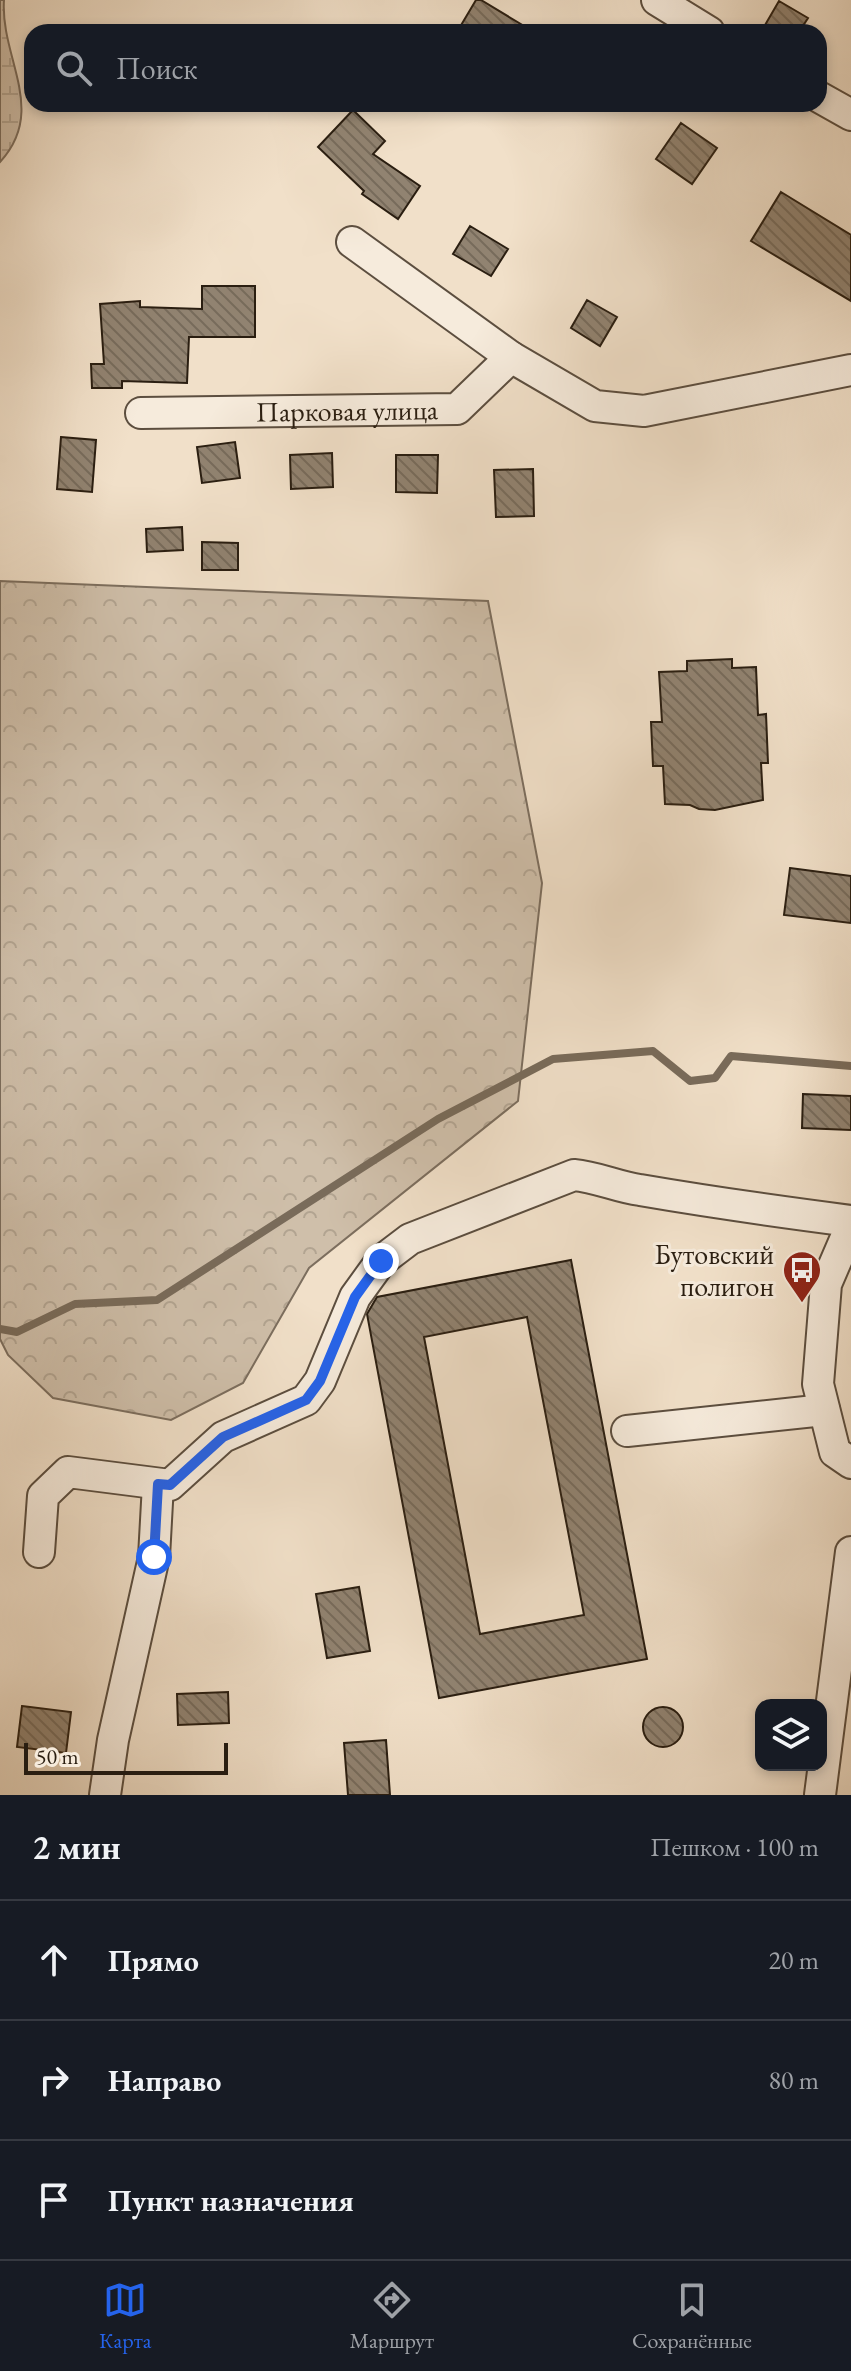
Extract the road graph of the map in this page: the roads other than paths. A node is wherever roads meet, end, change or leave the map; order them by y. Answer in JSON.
{"nodes":[{"id":1,"x":657,"y":0,"type":"edge"},
{"id":2,"x":696,"y":24,"type":"edge"},
{"id":3,"x":827,"y":102,"type":"edge"},
{"id":4,"x":851,"y":115,"type":"edge"},
{"id":5,"x":352,"y":242,"type":"dead end"},
{"id":6,"x":511,"y":357,"type":"junction"},
{"id":7,"x":851,"y":370,"type":"edge"},
{"id":8,"x":141,"y":413,"type":"dead end"},
{"id":9,"x":851,"y":1223,"type":"edge"},
{"id":10,"x":824,"y":1410,"type":"junction"},
{"id":11,"x":627,"y":1431,"type":"dead end"},
{"id":12,"x":851,"y":1463,"type":"edge"},
{"id":13,"x":158,"y":1484,"type":"junction"},
{"id":14,"x":39,"y":1552,"type":"dead end"},
{"id":15,"x":851,"y":1552,"type":"edge"},
{"id":16,"x":105,"y":1795,"type":"edge"},
{"id":17,"x":820,"y":1795,"type":"edge"}],
"edges":[{"from":1,"to":2,"type":"street"},
{"from":3,"to":4,"type":"street"},
{"from":5,"to":6,"type":"street"},
{"from":6,"to":7,"type":"street"},
{"from":6,"to":8,"type":"street","name":"Парковая улица"},
{"from":9,"to":10,"type":"street"},
{"from":9,"to":13,"type":"street"},
{"from":10,"to":11,"type":"street"},
{"from":10,"to":12,"type":"street"},
{"from":13,"to":14,"type":"street"},
{"from":13,"to":16,"type":"street"},
{"from":15,"to":17,"type":"street"}]}
